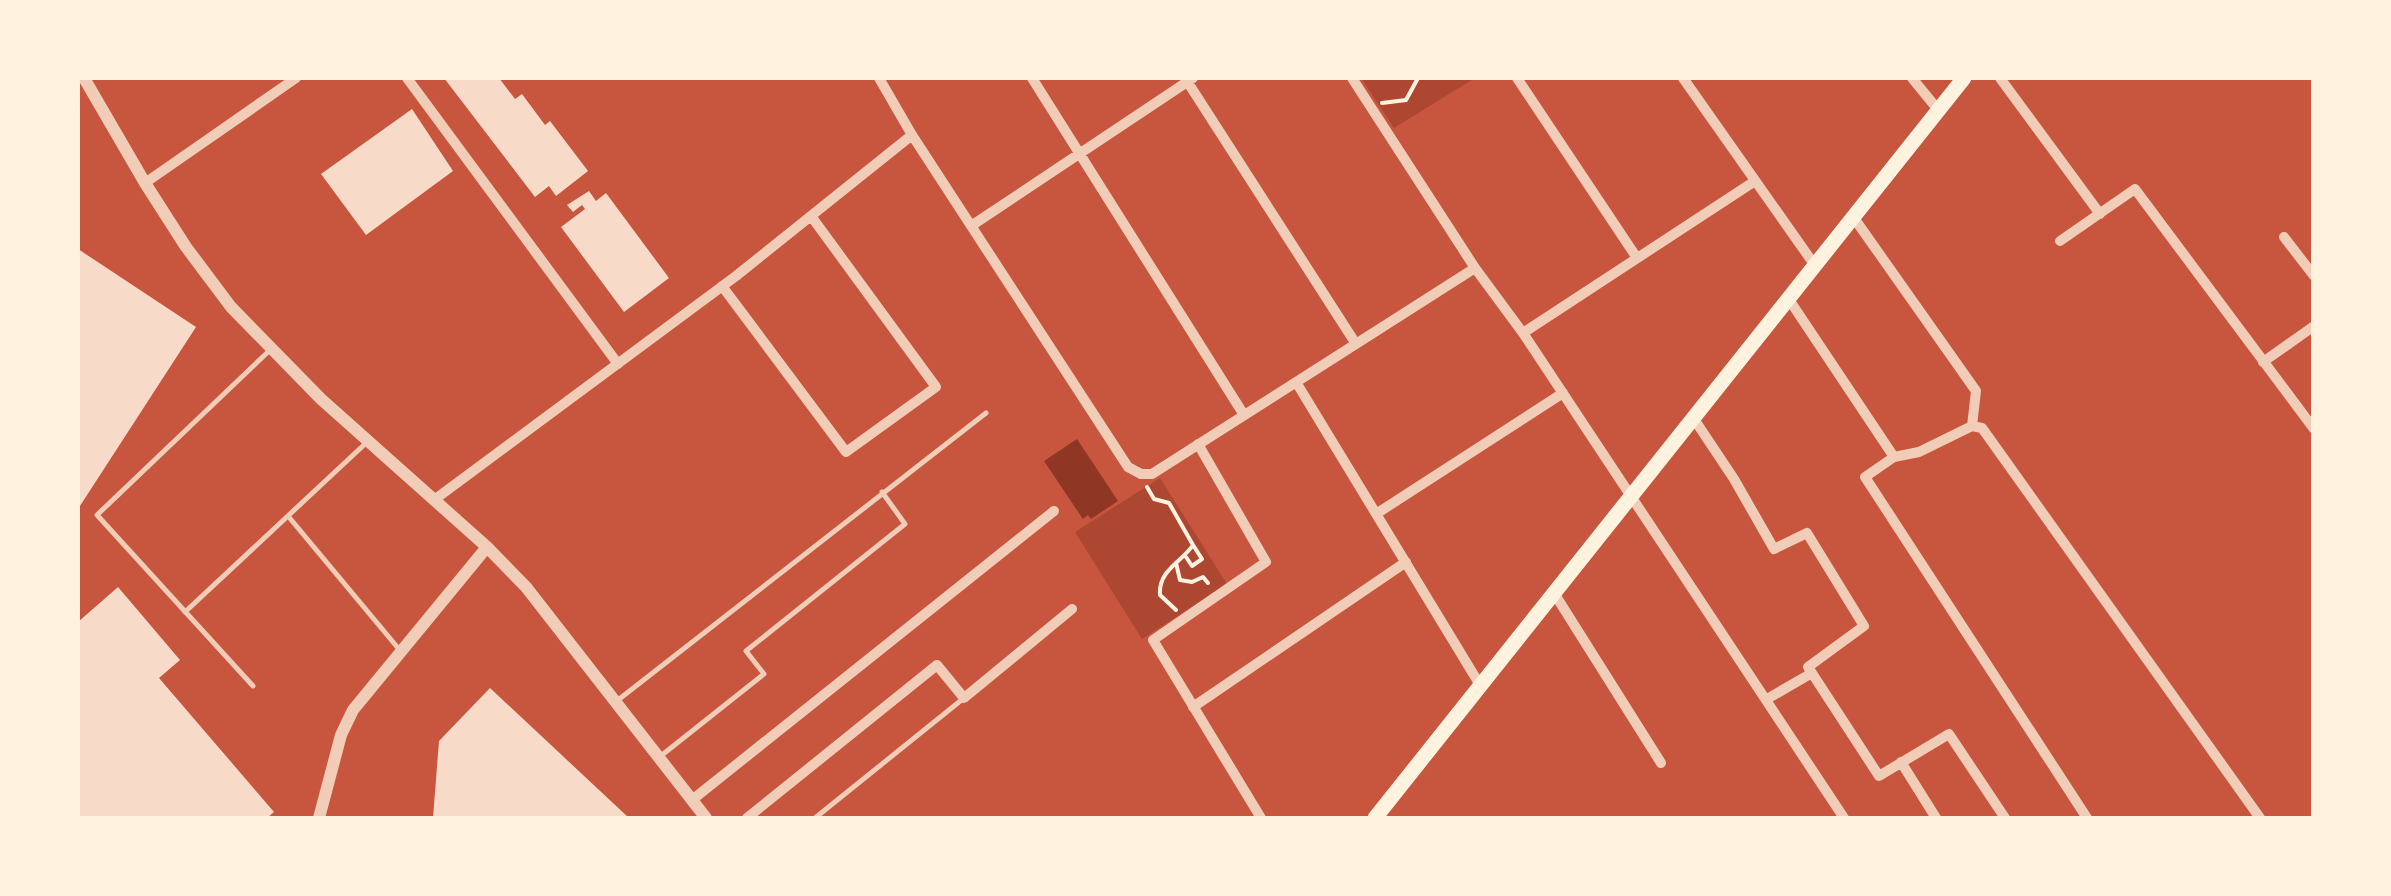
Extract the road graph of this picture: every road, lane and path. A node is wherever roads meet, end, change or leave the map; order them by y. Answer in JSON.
{"nodes":[{"id":1,"x":84,"y":78,"type":"edge"},
{"id":2,"x":296,"y":78,"type":"edge"},
{"id":3,"x":407,"y":78,"type":"edge"},
{"id":4,"x":879,"y":78,"type":"edge"},
{"id":5,"x":1032,"y":78,"type":"edge"},
{"id":6,"x":1352,"y":78,"type":"edge"},
{"id":7,"x":1418,"y":78,"type":"edge"},
{"id":8,"x":1517,"y":78,"type":"edge"},
{"id":9,"x":1683,"y":78,"type":"edge"},
{"id":10,"x":1912,"y":78,"type":"edge"},
{"id":11,"x":1964,"y":78,"type":"edge"},
{"id":12,"x":2000,"y":78,"type":"edge"},
{"id":13,"x":1188,"y":79,"type":"edge"},
{"id":14,"x":78,"y":87,"type":"edge"},
{"id":15,"x":1371,"y":107,"type":"junction"},
{"id":16,"x":1938,"y":111,"type":"junction"},
{"id":17,"x":912,"y":135,"type":"junction"},
{"id":18,"x":1081,"y":152,"type":"junction"},
{"id":19,"x":1755,"y":180,"type":"junction"},
{"id":20,"x":145,"y":183,"type":"junction"},
{"id":21,"x":2100,"y":214,"type":"junction"},
{"id":22,"x":811,"y":216,"type":"junction"},
{"id":23,"x":1854,"y":218,"type":"junction"},
{"id":24,"x":971,"y":226,"type":"junction"},
{"id":25,"x":2284,"y":237,"type":"dead end"},
{"id":26,"x":2060,"y":241,"type":"dead end"},
{"id":27,"x":1638,"y":258,"type":"junction"},
{"id":28,"x":1816,"y":267,"type":"junction"},
{"id":29,"x":1475,"y":268,"type":"junction"},
{"id":30,"x":2314,"y":276,"type":"edge"},
{"id":31,"x":722,"y":286,"type":"junction"},
{"id":32,"x":1790,"y":300,"type":"junction"},
{"id":33,"x":2314,"y":326,"type":"edge"},
{"id":34,"x":1523,"y":333,"type":"junction"},
{"id":35,"x":1356,"y":344,"type":"junction"},
{"id":36,"x":270,"y":350,"type":"junction"},
{"id":37,"x":2263,"y":362,"type":"junction"},
{"id":38,"x":618,"y":364,"type":"junction"},
{"id":39,"x":1296,"y":382,"type":"junction"},
{"id":40,"x":1562,"y":393,"type":"junction"},
{"id":41,"x":986,"y":412,"type":"dead end"},
{"id":42,"x":1244,"y":415,"type":"junction"},
{"id":43,"x":1694,"y":419,"type":"junction"},
{"id":44,"x":1972,"y":426,"type":"junction"},
{"id":45,"x":2314,"y":429,"type":"edge"},
{"id":46,"x":368,"y":441,"type":"junction"},
{"id":47,"x":1198,"y":444,"type":"junction"},
{"id":48,"x":1894,"y":458,"type":"junction"},
{"id":49,"x":1141,"y":474,"type":"junction"},
{"id":50,"x":882,"y":492,"type":"junction"},
{"id":51,"x":1631,"y":497,"type":"junction"},
{"id":52,"x":434,"y":500,"type":"junction"},
{"id":53,"x":1054,"y":511,"type":"dead end"},
{"id":54,"x":1376,"y":514,"type":"junction"},
{"id":55,"x":288,"y":516,"type":"junction"},
{"id":56,"x":1194,"y":545,"type":"junction"},
{"id":57,"x":487,"y":547,"type":"junction"},
{"id":58,"x":1185,"y":555,"type":"junction"},
{"id":59,"x":1406,"y":562,"type":"junction"},
{"id":60,"x":1176,"y":563,"type":"junction"},
{"id":61,"x":1554,"y":593,"type":"junction"},
{"id":62,"x":1216,"y":596,"type":"junction"},
{"id":63,"x":1072,"y":609,"type":"dead end"},
{"id":64,"x":185,"y":612,"type":"junction"},
{"id":65,"x":1186,"y":618,"type":"junction"},
{"id":66,"x":400,"y":651,"type":"junction"},
{"id":67,"x":1812,"y":673,"type":"junction"},
{"id":68,"x":254,"y":686,"type":"dead end"},
{"id":69,"x":1480,"y":686,"type":"junction"},
{"id":70,"x":964,"y":698,"type":"junction"},
{"id":71,"x":1767,"y":699,"type":"junction"},
{"id":72,"x":614,"y":703,"type":"junction"},
{"id":73,"x":1194,"y":706,"type":"junction"},
{"id":74,"x":659,"y":758,"type":"junction"},
{"id":75,"x":1902,"y":762,"type":"junction"},
{"id":76,"x":1661,"y":763,"type":"dead end"},
{"id":77,"x":692,"y":800,"type":"junction"},
{"id":78,"x":318,"y":818,"type":"edge"},
{"id":79,"x":706,"y":818,"type":"edge"},
{"id":80,"x":747,"y":818,"type":"edge"},
{"id":81,"x":815,"y":818,"type":"edge"},
{"id":82,"x":1261,"y":818,"type":"edge"},
{"id":83,"x":1375,"y":818,"type":"edge"},
{"id":84,"x":1844,"y":818,"type":"edge"},
{"id":85,"x":1936,"y":818,"type":"edge"},
{"id":86,"x":2004,"y":818,"type":"edge"},
{"id":87,"x":2088,"y":818,"type":"edge"},
{"id":88,"x":2260,"y":818,"type":"edge"}],
"edges":[{"from":1,"to":14,"type":"street"},
{"from":1,"to":20,"type":"street"},
{"from":2,"to":20,"type":"street"},
{"from":3,"to":38,"type":"street"},
{"from":4,"to":17,"type":"street"},
{"from":5,"to":18,"type":"street"},
{"from":6,"to":15,"type":"street"},
{"from":7,"to":15,"type":"path"},
{"from":8,"to":27,"type":"street"},
{"from":9,"to":19,"type":"street"},
{"from":10,"to":16,"type":"street"},
{"from":11,"to":16,"type":"highway"},
{"from":12,"to":21,"type":"street"},
{"from":13,"to":18,"type":"street"},
{"from":13,"to":35,"type":"street"},
{"from":15,"to":29,"type":"street"},
{"from":16,"to":23,"type":"highway"},
{"from":17,"to":22,"type":"street"},
{"from":17,"to":24,"type":"street"},
{"from":18,"to":24,"type":"street"},
{"from":18,"to":42,"type":"street"},
{"from":19,"to":27,"type":"street"},
{"from":19,"to":28,"type":"street"},
{"from":20,"to":36,"type":"street"},
{"from":21,"to":26,"type":"street"},
{"from":21,"to":37,"type":"street"},
{"from":22,"to":31,"type":"street"},
{"from":22,"to":31,"type":"street"},
{"from":23,"to":28,"type":"highway"},
{"from":23,"to":44,"type":"street"},
{"from":24,"to":49,"type":"street"},
{"from":25,"to":30,"type":"street"},
{"from":27,"to":34,"type":"street"},
{"from":28,"to":32,"type":"highway"},
{"from":29,"to":34,"type":"street"},
{"from":29,"to":35,"type":"street"},
{"from":31,"to":38,"type":"street"},
{"from":32,"to":43,"type":"highway"},
{"from":32,"to":48,"type":"street"},
{"from":33,"to":37,"type":"street"},
{"from":34,"to":40,"type":"street"},
{"from":35,"to":39,"type":"street"},
{"from":36,"to":46,"type":"street"},
{"from":36,"to":64,"type":"lane"},
{"from":37,"to":45,"type":"street"},
{"from":38,"to":52,"type":"street"},
{"from":39,"to":42,"type":"street"},
{"from":39,"to":54,"type":"street"},
{"from":40,"to":51,"type":"street"},
{"from":40,"to":54,"type":"street"},
{"from":41,"to":50,"type":"lane"},
{"from":42,"to":47,"type":"street"},
{"from":43,"to":51,"type":"highway"},
{"from":43,"to":67,"type":"street"},
{"from":44,"to":48,"type":"street"},
{"from":44,"to":88,"type":"street"},
{"from":46,"to":52,"type":"street"},
{"from":46,"to":55,"type":"lane"},
{"from":47,"to":49,"type":"street"},
{"from":47,"to":62,"type":"street"},
{"from":48,"to":87,"type":"street"},
{"from":49,"to":56,"type":"path"},
{"from":50,"to":72,"type":"lane"},
{"from":50,"to":74,"type":"lane"},
{"from":51,"to":61,"type":"highway"},
{"from":51,"to":71,"type":"street"},
{"from":52,"to":57,"type":"street"},
{"from":53,"to":77,"type":"street"},
{"from":54,"to":59,"type":"street"},
{"from":55,"to":64,"type":"lane"},
{"from":55,"to":66,"type":"lane"},
{"from":56,"to":58,"type":"path"},
{"from":56,"to":58,"type":"path"},
{"from":57,"to":66,"type":"street"},
{"from":57,"to":72,"type":"street"},
{"from":58,"to":60,"type":"path"},
{"from":59,"to":69,"type":"street"},
{"from":59,"to":73,"type":"street"},
{"from":60,"to":62,"type":"path"},
{"from":60,"to":65,"type":"path"},
{"from":61,"to":69,"type":"highway"},
{"from":61,"to":76,"type":"street"},
{"from":62,"to":65,"type":"street"},
{"from":63,"to":70,"type":"street"},
{"from":64,"to":68,"type":"lane"},
{"from":65,"to":73,"type":"street"},
{"from":66,"to":78,"type":"street"},
{"from":67,"to":71,"type":"street"},
{"from":67,"to":75,"type":"street"},
{"from":69,"to":83,"type":"highway"},
{"from":70,"to":80,"type":"street"},
{"from":70,"to":81,"type":"lane"},
{"from":71,"to":84,"type":"street"},
{"from":72,"to":74,"type":"street"},
{"from":73,"to":82,"type":"street"},
{"from":74,"to":77,"type":"street"},
{"from":75,"to":85,"type":"street"},
{"from":75,"to":86,"type":"street"},
{"from":77,"to":79,"type":"street"}]}
